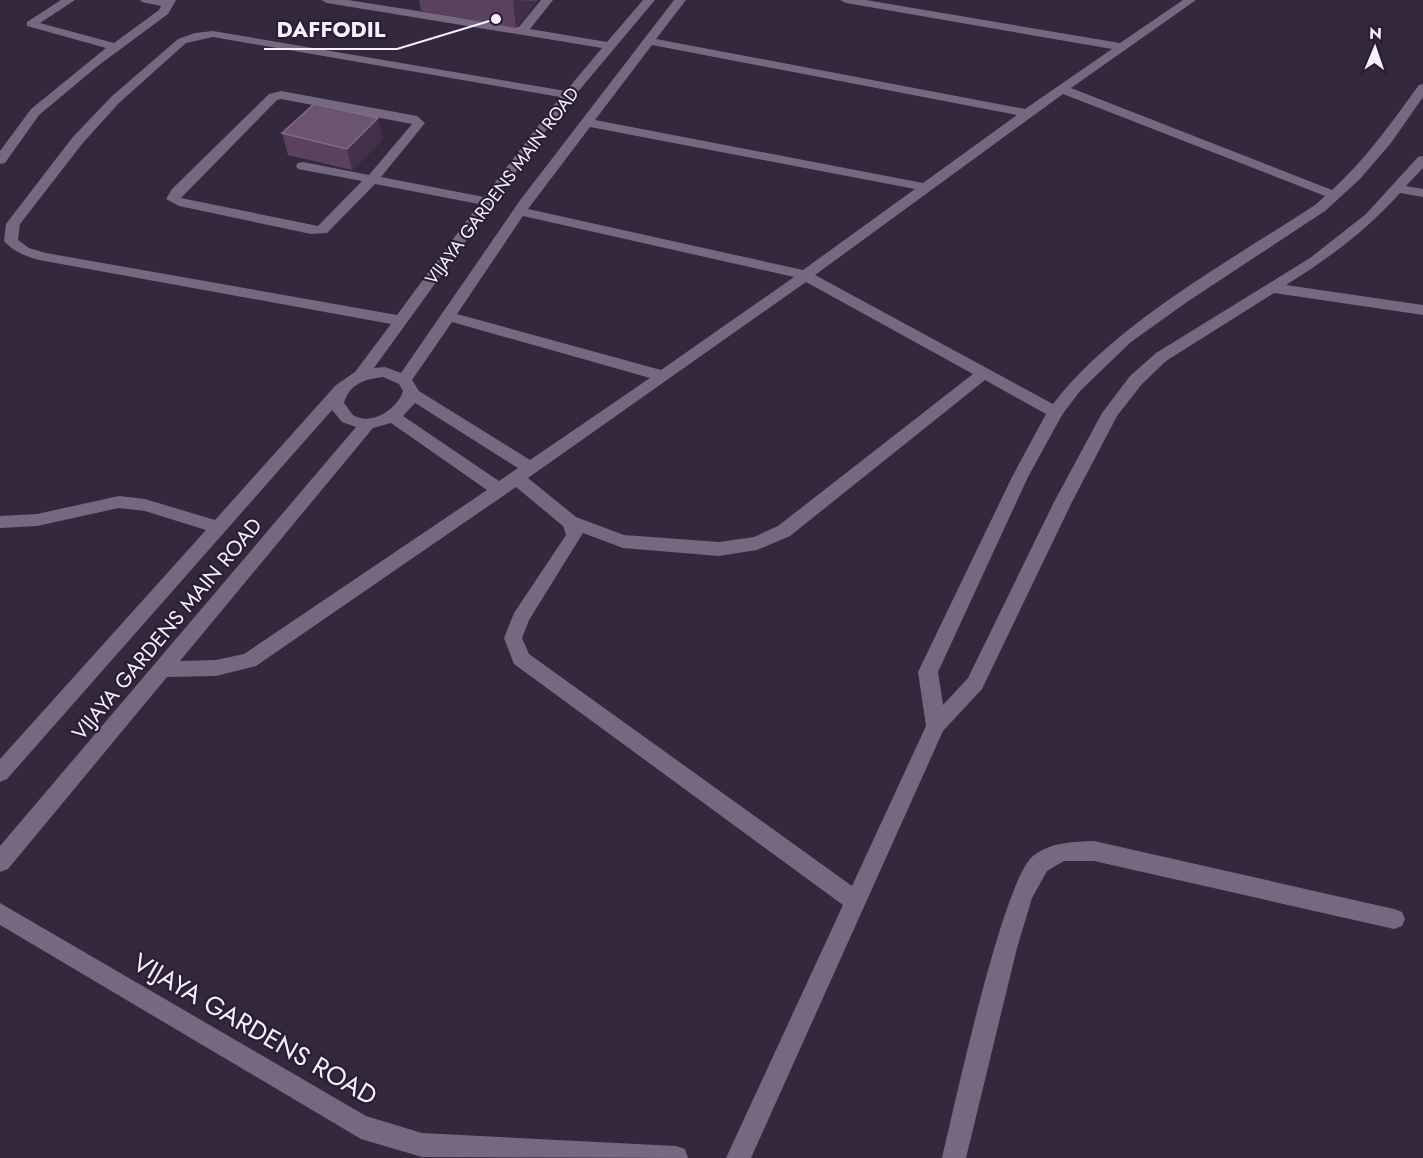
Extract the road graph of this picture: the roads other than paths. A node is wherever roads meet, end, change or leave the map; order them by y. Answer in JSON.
{"nodes":[{"id":1,"x":69,"y":0,"type":"edge"},
{"id":2,"x":146,"y":0,"type":"edge"},
{"id":3,"x":327,"y":0,"type":"edge"},
{"id":4,"x":542,"y":0,"type":"edge"},
{"id":5,"x":547,"y":0,"type":"edge"},
{"id":6,"x":649,"y":0,"type":"edge"},
{"id":7,"x":680,"y":0,"type":"edge"},
{"id":8,"x":846,"y":0,"type":"edge"},
{"id":9,"x":1190,"y":0,"type":"edge"},
{"id":10,"x":169,"y":2,"type":"edge"},
{"id":11,"x":522,"y":31,"type":"junction"},
{"id":12,"x":648,"y":41,"type":"junction"},
{"id":13,"x":611,"y":46,"type":"junction"},
{"id":14,"x":115,"y":47,"type":"junction"},
{"id":15,"x":1122,"y":47,"type":"junction"},
{"id":16,"x":1423,"y":88,"type":"edge"},
{"id":17,"x":1061,"y":89,"type":"junction"},
{"id":18,"x":569,"y":95,"type":"junction"},
{"id":19,"x":1027,"y":113,"type":"junction"},
{"id":20,"x":586,"y":122,"type":"junction"},
{"id":21,"x":0,"y":160,"type":"edge"},
{"id":22,"x":1423,"y":160,"type":"edge"},
{"id":23,"x":303,"y":166,"type":"edge"},
{"id":24,"x":373,"y":178,"type":"junction"},
{"id":25,"x":925,"y":187,"type":"junction"},
{"id":26,"x":1398,"y":189,"type":"junction"},
{"id":27,"x":1423,"y":193,"type":"edge"},
{"id":28,"x":1334,"y":195,"type":"junction"},
{"id":29,"x":489,"y":202,"type":"junction"},
{"id":30,"x":520,"y":211,"type":"junction"},
{"id":31,"x":805,"y":275,"type":"junction"},
{"id":32,"x":1272,"y":288,"type":"junction"},
{"id":33,"x":1423,"y":310,"type":"edge"},
{"id":34,"x":448,"y":316,"type":"junction"},
{"id":35,"x":401,"y":321,"type":"junction"},
{"id":36,"x":984,"y":373,"type":"junction"},
{"id":37,"x":361,"y":375,"type":"junction"},
{"id":38,"x":663,"y":376,"type":"junction"},
{"id":39,"x":408,"y":387,"type":"junction"},
{"id":40,"x":337,"y":395,"type":"junction"},
{"id":41,"x":1055,"y":412,"type":"junction"},
{"id":42,"x":393,"y":417,"type":"junction"},
{"id":43,"x":368,"y":423,"type":"junction"},
{"id":44,"x":523,"y":473,"type":"junction"},
{"id":45,"x":499,"y":490,"type":"junction"},
{"id":46,"x":0,"y":522,"type":"edge"},
{"id":47,"x":570,"y":522,"type":"junction"},
{"id":48,"x":219,"y":528,"type":"junction"},
{"id":49,"x":163,"y":669,"type":"junction"},
{"id":50,"x":936,"y":726,"type":"junction"},
{"id":51,"x":0,"y":773,"type":"edge"},
{"id":52,"x":0,"y":862,"type":"edge"},
{"id":53,"x":856,"y":902,"type":"junction"},
{"id":54,"x":0,"y":913,"type":"edge"},
{"id":55,"x":1394,"y":919,"type":"dead end"},
{"id":56,"x":628,"y":1156,"type":"edge"},
{"id":57,"x":676,"y":1158,"type":"edge"},
{"id":58,"x":738,"y":1158,"type":"edge"},
{"id":59,"x":954,"y":1158,"type":"edge"}],
"edges":[{"from":1,"to":14,"type":"street"},
{"from":2,"to":10,"type":"street"},
{"from":3,"to":11,"type":"street"},
{"from":4,"to":5,"type":"street"},
{"from":5,"to":11,"type":"street"},
{"from":6,"to":13,"type":"street","name":"VIJAYA GARDENS MAIN ROAD"},
{"from":7,"to":12,"type":"street","name":"VIJAYA GARDENS MAIN ROAD"},
{"from":8,"to":15,"type":"street"},
{"from":9,"to":15,"type":"street"},
{"from":10,"to":14,"type":"street"},
{"from":11,"to":13,"type":"street"},
{"from":12,"to":19,"type":"street"},
{"from":12,"to":20,"type":"street","name":"VIJAYA GARDENS MAIN ROAD"},
{"from":13,"to":18,"type":"street","name":"VIJAYA GARDENS MAIN ROAD"},
{"from":14,"to":21,"type":"street"},
{"from":15,"to":17,"type":"street"},
{"from":16,"to":28,"type":"street"},
{"from":17,"to":19,"type":"street"},
{"from":17,"to":28,"type":"street"},
{"from":18,"to":29,"type":"street","name":"VIJAYA GARDENS MAIN ROAD"},
{"from":18,"to":35,"type":"street"},
{"from":19,"to":25,"type":"street"},
{"from":20,"to":25,"type":"street"},
{"from":20,"to":30,"type":"street","name":"VIJAYA GARDENS MAIN ROAD"},
{"from":22,"to":26,"type":"street"},
{"from":23,"to":24,"type":"street"},
{"from":24,"to":24,"type":"street"},
{"from":24,"to":29,"type":"street"},
{"from":25,"to":31,"type":"street"},
{"from":26,"to":27,"type":"street"},
{"from":26,"to":32,"type":"street"},
{"from":28,"to":41,"type":"street"},
{"from":29,"to":35,"type":"street","name":"VIJAYA GARDENS MAIN ROAD"},
{"from":30,"to":31,"type":"street"},
{"from":30,"to":34,"type":"street","name":"VIJAYA GARDENS MAIN ROAD"},
{"from":31,"to":36,"type":"street"},
{"from":31,"to":38,"type":"street"},
{"from":32,"to":33,"type":"street"},
{"from":32,"to":50,"type":"street"},
{"from":34,"to":38,"type":"street"},
{"from":34,"to":39,"type":"street","name":"VIJAYA GARDENS MAIN ROAD"},
{"from":35,"to":37,"type":"street","name":"VIJAYA GARDENS MAIN ROAD"},
{"from":36,"to":41,"type":"street"},
{"from":36,"to":47,"type":"street"},
{"from":37,"to":39,"type":"street"},
{"from":37,"to":40,"type":"street"},
{"from":38,"to":44,"type":"street"},
{"from":39,"to":42,"type":"street"},
{"from":39,"to":44,"type":"street"},
{"from":40,"to":43,"type":"street"},
{"from":40,"to":48,"type":"street","name":"VIJAYA GARDENS MAIN ROAD"},
{"from":41,"to":50,"type":"street"},
{"from":42,"to":43,"type":"street"},
{"from":42,"to":45,"type":"street"},
{"from":43,"to":49,"type":"street","name":"VIJAYA GARDENS MAIN ROAD"},
{"from":44,"to":45,"type":"street"},
{"from":44,"to":47,"type":"street"},
{"from":45,"to":49,"type":"street"},
{"from":46,"to":48,"type":"street"},
{"from":47,"to":53,"type":"street"},
{"from":48,"to":51,"type":"street","name":"VIJAYA GARDENS MAIN ROAD"},
{"from":49,"to":52,"type":"street","name":"VIJAYA GARDENS MAIN ROAD"},
{"from":50,"to":53,"type":"street"},
{"from":53,"to":58,"type":"street"},
{"from":54,"to":56,"type":"street","name":"VIJAYA GARDENS ROAD"},
{"from":55,"to":59,"type":"street"},
{"from":56,"to":57,"type":"street","name":"VIJAYA GARDENS ROAD"}]}
